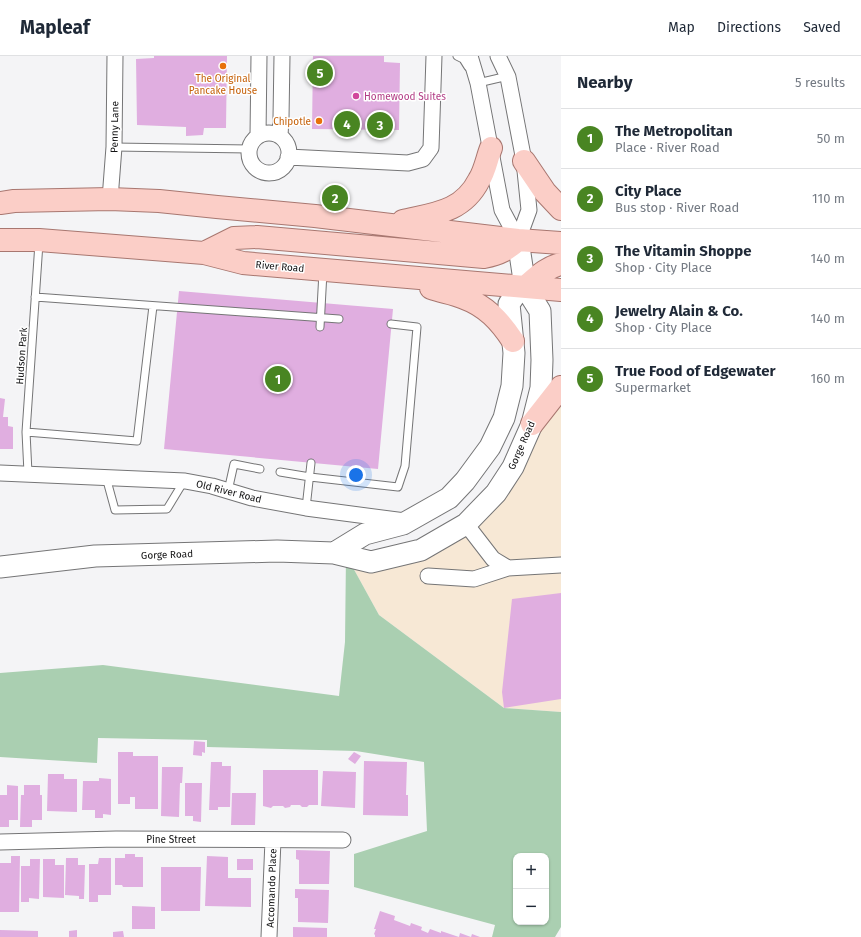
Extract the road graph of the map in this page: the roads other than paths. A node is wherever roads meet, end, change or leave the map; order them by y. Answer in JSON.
{"nodes":[{"id":1,"x":115,"y":56,"type":"edge"},
{"id":2,"x":259,"y":56,"type":"edge"},
{"id":3,"x":282,"y":56,"type":"edge"},
{"id":4,"x":434,"y":56,"type":"edge"},
{"id":5,"x":457,"y":56,"type":"edge"},
{"id":6,"x":470,"y":56,"type":"edge"},
{"id":7,"x":498,"y":56,"type":"edge"},
{"id":8,"x":505,"y":56,"type":"edge"},
{"id":9,"x":508,"y":77,"type":"junction"},
{"id":10,"x":478,"y":82,"type":"junction"},
{"id":11,"x":258,"y":136,"type":"junction"},
{"id":12,"x":280,"y":136,"type":"junction"},
{"id":13,"x":114,"y":147,"type":"junction"},
{"id":14,"x":491,"y":148,"type":"junction"},
{"id":15,"x":249,"y":149,"type":"junction"},
{"id":16,"x":288,"y":157,"type":"junction"},
{"id":17,"x":524,"y":161,"type":"junction"},
{"id":18,"x":110,"y":199,"type":"junction"},
{"id":19,"x":0,"y":203,"type":"edge"},
{"id":20,"x":561,"y":209,"type":"edge"},
{"id":21,"x":386,"y":224,"type":"junction"},
{"id":22,"x":0,"y":240,"type":"edge"},
{"id":23,"x":39,"y":240,"type":"junction"},
{"id":24,"x":518,"y":240,"type":"junction"},
{"id":25,"x":561,"y":243,"type":"edge"},
{"id":26,"x":204,"y":253,"type":"junction"},
{"id":27,"x":561,"y":264,"type":"edge"},
{"id":28,"x":323,"y":270,"type":"junction"},
{"id":29,"x":384,"y":274,"type":"junction"},
{"id":30,"x":525,"y":287,"type":"junction"},
{"id":31,"x":561,"y":290,"type":"edge"},
{"id":32,"x":35,"y":298,"type":"junction"},
{"id":33,"x":153,"y":306,"type":"junction"},
{"id":34,"x":320,"y":317,"type":"junction"},
{"id":35,"x":339,"y":319,"type":"dead end"},
{"id":36,"x":391,"y":324,"type":"dead end"},
{"id":37,"x":320,"y":327,"type":"dead end"},
{"id":38,"x":513,"y":341,"type":"junction"},
{"id":39,"x":561,"y":387,"type":"edge"},
{"id":40,"x":532,"y":424,"type":"junction"},
{"id":41,"x":26,"y":432,"type":"junction"},
{"id":42,"x":311,"y":463,"type":"dead end"},
{"id":43,"x":260,"y":469,"type":"dead end"},
{"id":44,"x":280,"y":472,"type":"dead end"},
{"id":45,"x":0,"y":473,"type":"edge"},
{"id":46,"x":31,"y":473,"type":"junction"},
{"id":47,"x":106,"y":477,"type":"junction"},
{"id":48,"x":310,"y":477,"type":"junction"},
{"id":49,"x":184,"y":481,"type":"junction"},
{"id":50,"x":228,"y":491,"type":"junction"},
{"id":51,"x":306,"y":508,"type":"junction"},
{"id":52,"x":408,"y":521,"type":"junction"},
{"id":53,"x":466,"y":524,"type":"junction"},
{"id":54,"x":334,"y":552,"type":"junction"},
{"id":55,"x":561,"y":565,"type":"edge"},
{"id":56,"x":0,"y":567,"type":"edge"},
{"id":57,"x":508,"y":568,"type":"junction"},
{"id":58,"x":428,"y":576,"type":"dead end"},
{"id":59,"x":273,"y":840,"type":"junction"},
{"id":60,"x":343,"y":840,"type":"dead end"},
{"id":61,"x":0,"y":842,"type":"edge"},
{"id":62,"x":269,"y":937,"type":"edge"}],
"edges":[{"from":1,"to":13,"type":"street","name":"Penny Lane"},
{"from":2,"to":11,"type":"street"},
{"from":3,"to":12,"type":"street"},
{"from":4,"to":16,"type":"street"},
{"from":5,"to":10,"type":"lane"},
{"from":6,"to":10,"type":"street"},
{"from":7,"to":9,"type":"street"},
{"from":8,"to":9,"type":"lane"},
{"from":9,"to":10,"type":"lane"},
{"from":9,"to":17,"type":"street"},
{"from":10,"to":14,"type":"street"},
{"from":11,"to":12,"type":"street"},
{"from":11,"to":15,"type":"street"},
{"from":12,"to":16,"type":"street"},
{"from":13,"to":15,"type":"lane"},
{"from":13,"to":18,"type":"street","name":"Penny Lane"},
{"from":14,"to":21,"type":"main road"},
{"from":14,"to":24,"type":"street"},
{"from":15,"to":16,"type":"street"},
{"from":17,"to":20,"type":"main road"},
{"from":17,"to":24,"type":"street"},
{"from":18,"to":19,"type":"main road"},
{"from":18,"to":21,"type":"main road"},
{"from":21,"to":24,"type":"main road"},
{"from":22,"to":23,"type":"main road","name":"River Road"},
{"from":23,"to":26,"type":"main road","name":"River Road"},
{"from":23,"to":32,"type":"lane","name":"Hudson Park"},
{"from":24,"to":25,"type":"main road"},
{"from":24,"to":26,"type":"main road"},
{"from":24,"to":30,"type":"main road","name":"Gorge Road"},
{"from":26,"to":28,"type":"main road","name":"River Road"},
{"from":27,"to":30,"type":"main road"},
{"from":28,"to":29,"type":"main road","name":"River Road"},
{"from":28,"to":34,"type":"lane"},
{"from":29,"to":30,"type":"main road","name":"River Road"},
{"from":29,"to":38,"type":"main road"},
{"from":30,"to":31,"type":"main road","name":"River Road"},
{"from":30,"to":38,"type":"main road"},
{"from":30,"to":40,"type":"main road","name":"Gorge Road"},
{"from":32,"to":33,"type":"lane"},
{"from":32,"to":41,"type":"lane","name":"Hudson Park"},
{"from":33,"to":34,"type":"lane"},
{"from":33,"to":41,"type":"lane"},
{"from":34,"to":35,"type":"lane"},
{"from":34,"to":37,"type":"lane"},
{"from":36,"to":48,"type":"lane"},
{"from":38,"to":52,"type":"main road"},
{"from":39,"to":40,"type":"main road"},
{"from":40,"to":53,"type":"main road","name":"Gorge Road"},
{"from":41,"to":46,"type":"lane","name":"Hudson Park"},
{"from":42,"to":48,"type":"lane"},
{"from":43,"to":50,"type":"lane"},
{"from":44,"to":48,"type":"lane"},
{"from":45,"to":46,"type":"street","name":"Old River Road"},
{"from":46,"to":47,"type":"street","name":"Old River Road"},
{"from":47,"to":49,"type":"street","name":"Old River Road"},
{"from":47,"to":49,"type":"lane"},
{"from":48,"to":51,"type":"lane"},
{"from":49,"to":50,"type":"street","name":"Old River Road"},
{"from":50,"to":51,"type":"street","name":"Old River Road"},
{"from":51,"to":52,"type":"street","name":"Old River Road"},
{"from":52,"to":54,"type":"main road"},
{"from":53,"to":54,"type":"main road","name":"Gorge Road"},
{"from":53,"to":57,"type":"street"},
{"from":54,"to":56,"type":"main road","name":"Gorge Road"},
{"from":55,"to":57,"type":"street"},
{"from":57,"to":58,"type":"street"},
{"from":59,"to":60,"type":"street","name":"Pine Street"},
{"from":59,"to":61,"type":"street","name":"Pine Street"},
{"from":59,"to":62,"type":"street","name":"Accomando Place"}]}
